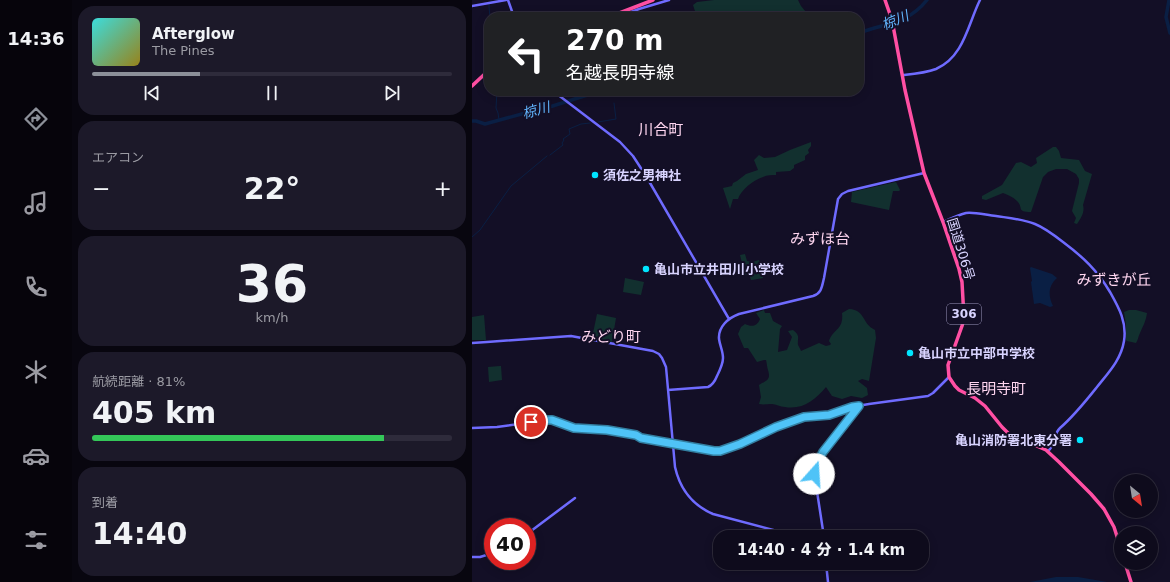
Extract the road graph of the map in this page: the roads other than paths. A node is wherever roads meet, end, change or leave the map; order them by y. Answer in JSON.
{"nodes":[{"id":1,"x":507,"y":0,"type":"edge"},
{"id":2,"x":653,"y":0,"type":"edge"},
{"id":3,"x":669,"y":0,"type":"edge"},
{"id":4,"x":885,"y":0,"type":"edge"},
{"id":5,"x":980,"y":0,"type":"edge"},
{"id":6,"x":472,"y":6,"type":"edge"},
{"id":7,"x":512,"y":12,"type":"edge"},
{"id":8,"x":622,"y":12,"type":"edge"},
{"id":9,"x":631,"y":12,"type":"edge"},
{"id":10,"x":484,"y":75,"type":"edge"},
{"id":11,"x":903,"y":75,"type":"junction"},
{"id":12,"x":472,"y":86,"type":"edge"},
{"id":13,"x":559,"y":96,"type":"edge"},
{"id":14,"x":924,"y":173,"type":"junction"},
{"id":15,"x":943,"y":222,"type":"junction"},
{"id":16,"x":729,"y":319,"type":"junction"},
{"id":17,"x":472,"y":343,"type":"edge"},
{"id":18,"x":949,"y":377,"type":"junction"},
{"id":19,"x":668,"y":390,"type":"junction"},
{"id":20,"x":859,"y":406,"type":"junction"},
{"id":21,"x":472,"y":428,"type":"edge"},
{"id":22,"x":673,"y":443,"type":"junction"},
{"id":23,"x":1048,"y":451,"type":"junction"},
{"id":24,"x":575,"y":498,"type":"dead end"},
{"id":25,"x":536,"y":527,"type":"edge"},
{"id":26,"x":1114,"y":527,"type":"edge"},
{"id":27,"x":774,"y":530,"type":"edge"},
{"id":28,"x":823,"y":530,"type":"edge"},
{"id":29,"x":484,"y":556,"type":"edge"},
{"id":30,"x":472,"y":557,"type":"edge"},
{"id":31,"x":827,"y":570,"type":"edge"},
{"id":32,"x":1127,"y":570,"type":"edge"},
{"id":33,"x":828,"y":582,"type":"edge"},
{"id":34,"x":1131,"y":582,"type":"edge"}],
"edges":[{"from":1,"to":6,"type":"street"},
{"from":1,"to":7,"type":"street"},
{"from":2,"to":8,"type":"highway"},
{"from":3,"to":9,"type":"street"},
{"from":4,"to":11,"type":"highway","name":"国道306号","number":"306"},
{"from":5,"to":11,"type":"street"},
{"from":10,"to":12,"type":"highway"},
{"from":11,"to":14,"type":"highway","name":"国道306号","number":"306"},
{"from":13,"to":16,"type":"street"},
{"from":14,"to":15,"type":"highway","name":"国道306号","number":"306"},
{"from":14,"to":16,"type":"street"},
{"from":15,"to":18,"type":"highway","name":"国道306号","number":"306"},
{"from":15,"to":23,"type":"street"},
{"from":16,"to":19,"type":"street"},
{"from":17,"to":19,"type":"street"},
{"from":18,"to":20,"type":"street"},
{"from":18,"to":23,"type":"highway"},
{"from":19,"to":22,"type":"street"},
{"from":20,"to":22,"type":"street"},
{"from":20,"to":28,"type":"street"},
{"from":21,"to":22,"type":"street"},
{"from":22,"to":27,"type":"street"},
{"from":23,"to":26,"type":"highway"},
{"from":24,"to":25,"type":"street"},
{"from":29,"to":30,"type":"street"},
{"from":31,"to":33,"type":"street"},
{"from":32,"to":34,"type":"highway"}]}
